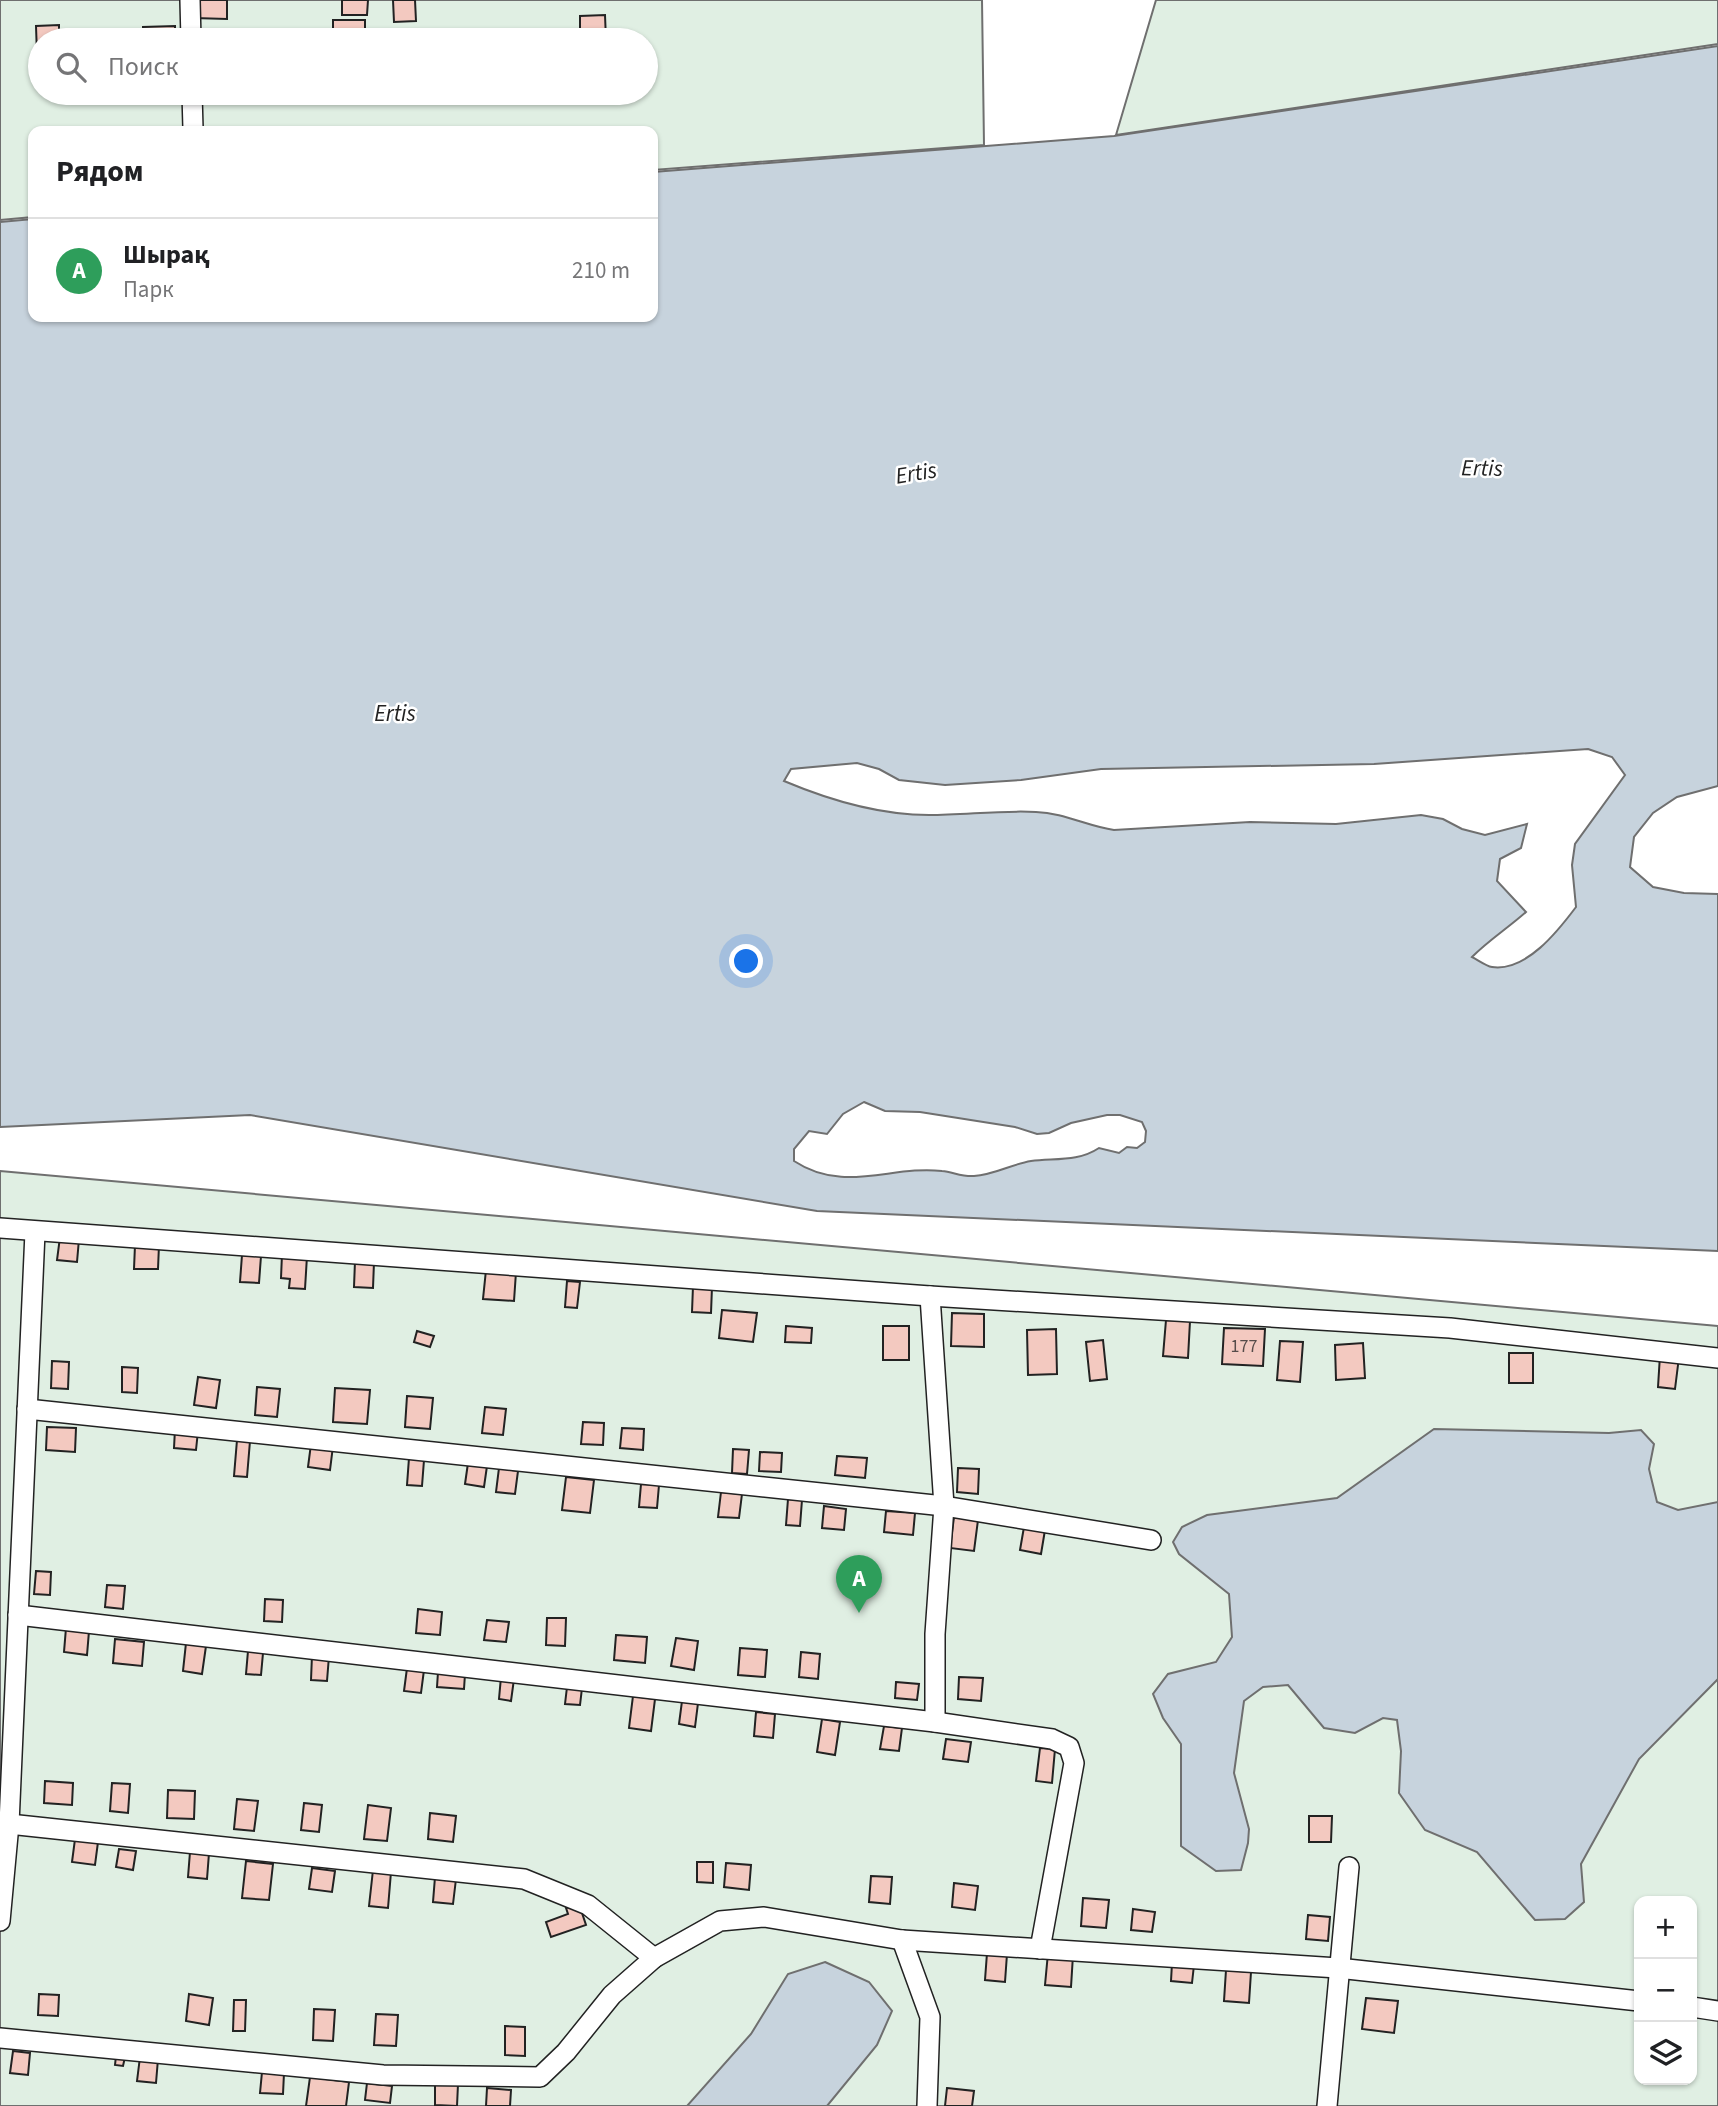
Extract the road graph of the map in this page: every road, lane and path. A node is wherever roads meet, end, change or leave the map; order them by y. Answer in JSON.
{"nodes":[{"id":1,"x":190,"y":0,"type":"edge"},
{"id":2,"x":191,"y":28,"type":"edge"},
{"id":3,"x":192,"y":105,"type":"edge"},
{"id":4,"x":193,"y":126,"type":"edge"},
{"id":5,"x":0,"y":1228,"type":"edge"},
{"id":6,"x":34,"y":1232,"type":"junction"},
{"id":7,"x":930,"y":1296,"type":"junction"},
{"id":8,"x":1718,"y":1359,"type":"edge"},
{"id":9,"x":27,"y":1409,"type":"junction"},
{"id":10,"x":944,"y":1506,"type":"junction"},
{"id":11,"x":1151,"y":1540,"type":"dead end"},
{"id":12,"x":18,"y":1615,"type":"junction"},
{"id":13,"x":935,"y":1722,"type":"junction"},
{"id":14,"x":9,"y":1824,"type":"junction"},
{"id":15,"x":1349,"y":1867,"type":"dead end"},
{"id":16,"x":0,"y":1921,"type":"edge"},
{"id":17,"x":902,"y":1940,"type":"junction"},
{"id":18,"x":1040,"y":1949,"type":"junction"},
{"id":19,"x":654,"y":1958,"type":"junction"},
{"id":20,"x":1338,"y":1968,"type":"junction"},
{"id":21,"x":1634,"y":2000,"type":"edge"},
{"id":22,"x":1697,"y":2008,"type":"edge"},
{"id":23,"x":1718,"y":2011,"type":"edge"},
{"id":24,"x":0,"y":2038,"type":"edge"},
{"id":25,"x":926,"y":2106,"type":"edge"},
{"id":26,"x":1327,"y":2106,"type":"edge"}],
"edges":[{"from":1,"to":2,"type":"street"},
{"from":3,"to":4,"type":"street"},
{"from":5,"to":6,"type":"street"},
{"from":6,"to":7,"type":"street"},
{"from":6,"to":9,"type":"street"},
{"from":7,"to":8,"type":"street"},
{"from":7,"to":10,"type":"street"},
{"from":9,"to":10,"type":"street"},
{"from":9,"to":12,"type":"street"},
{"from":10,"to":11,"type":"street"},
{"from":10,"to":13,"type":"street"},
{"from":12,"to":13,"type":"street"},
{"from":12,"to":14,"type":"street"},
{"from":13,"to":18,"type":"street"},
{"from":14,"to":16,"type":"street"},
{"from":14,"to":19,"type":"street"},
{"from":15,"to":20,"type":"street"},
{"from":17,"to":18,"type":"street"},
{"from":17,"to":19,"type":"street"},
{"from":17,"to":25,"type":"street"},
{"from":18,"to":20,"type":"street"},
{"from":19,"to":24,"type":"street"},
{"from":20,"to":21,"type":"street"},
{"from":20,"to":26,"type":"street"},
{"from":22,"to":23,"type":"street"}]}
